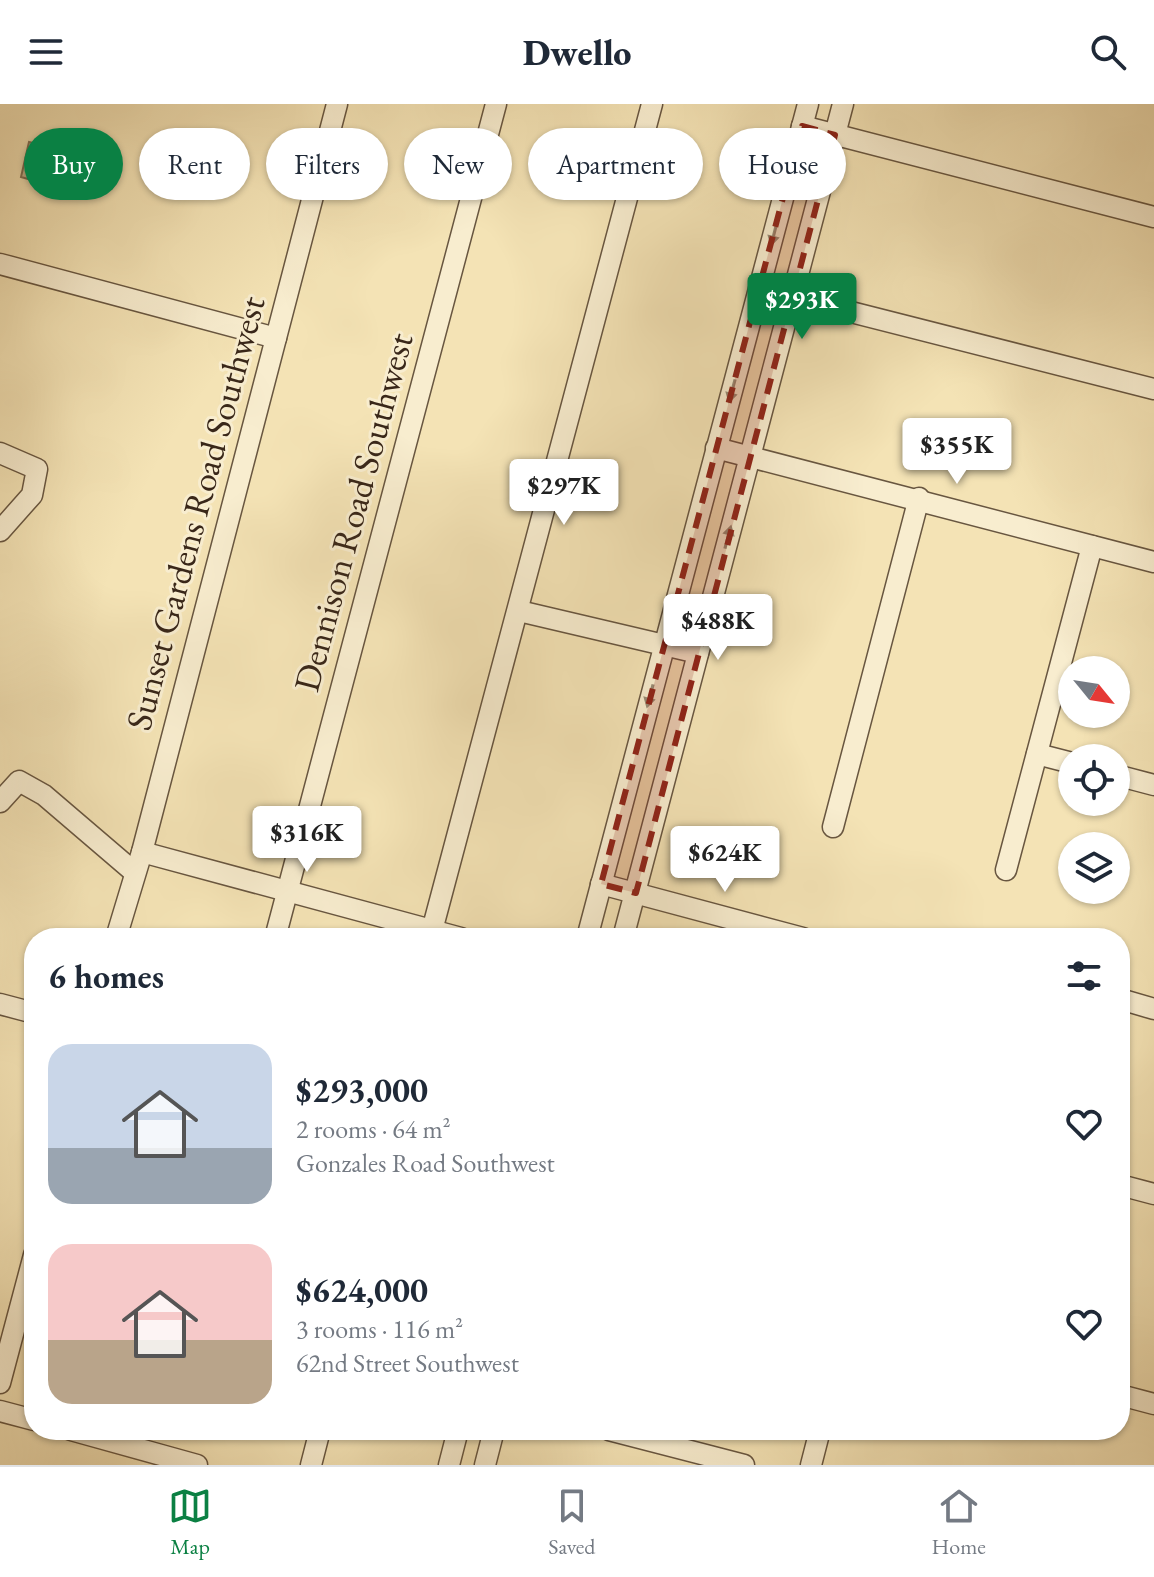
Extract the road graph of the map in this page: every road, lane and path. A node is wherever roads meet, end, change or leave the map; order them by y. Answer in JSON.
{"nodes":[{"id":1,"x":337,"y":104,"type":"edge"},
{"id":2,"x":496,"y":104,"type":"edge"},
{"id":3,"x":652,"y":104,"type":"edge"},
{"id":4,"x":808,"y":104,"type":"edge"},
{"id":5,"x":843,"y":104,"type":"edge"},
{"id":6,"x":802,"y":126,"type":"junction"},
{"id":7,"x":809,"y":128,"type":"edge"},
{"id":8,"x":837,"y":128,"type":"edge"},
{"id":9,"x":846,"y":138,"type":"edge"},
{"id":10,"x":817,"y":200,"type":"edge"},
{"id":11,"x":1154,"y":217,"type":"edge"},
{"id":12,"x":0,"y":264,"type":"edge"},
{"id":13,"x":760,"y":289,"type":"junction"},
{"id":14,"x":791,"y":296,"type":"junction"},
{"id":15,"x":276,"y":338,"type":"junction"},
{"id":16,"x":1154,"y":389,"type":"edge"},
{"id":17,"x":716,"y":448,"type":"junction"},
{"id":18,"x":0,"y":453,"type":"edge"},
{"id":19,"x":749,"y":456,"type":"junction"},
{"id":20,"x":919,"y":498,"type":"junction"},
{"id":21,"x":0,"y":531,"type":"edge"},
{"id":22,"x":1092,"y":546,"type":"junction"},
{"id":23,"x":1154,"y":562,"type":"edge"},
{"id":24,"x":519,"y":611,"type":"junction"},
{"id":25,"x":663,"y":646,"type":"junction"},
{"id":26,"x":698,"y":653,"type":"junction"},
{"id":27,"x":1037,"y":754,"type":"junction"},
{"id":28,"x":1058,"y":759,"type":"edge"},
{"id":29,"x":1130,"y":779,"type":"edge"},
{"id":30,"x":1154,"y":785,"type":"edge"},
{"id":31,"x":0,"y":802,"type":"edge"},
{"id":32,"x":833,"y":827,"type":"dead end"},
{"id":33,"x":142,"y":852,"type":"junction"},
{"id":34,"x":1006,"y":870,"type":"dead end"},
{"id":35,"x":134,"y":872,"type":"junction"},
{"id":36,"x":601,"y":884,"type":"junction"},
{"id":37,"x":288,"y":891,"type":"junction"},
{"id":38,"x":636,"y":893,"type":"junction"},
{"id":39,"x":119,"y":928,"type":"edge"},
{"id":40,"x":278,"y":928,"type":"edge"},
{"id":41,"x":411,"y":928,"type":"edge"},
{"id":42,"x":433,"y":928,"type":"edge"},
{"id":43,"x":590,"y":928,"type":"edge"},
{"id":44,"x":626,"y":928,"type":"edge"},
{"id":45,"x":766,"y":928,"type":"edge"},
{"id":46,"x":1130,"y":1002,"type":"edge"},
{"id":47,"x":0,"y":1004,"type":"edge"},
{"id":48,"x":1154,"y":1009,"type":"edge"},
{"id":49,"x":24,"y":1010,"type":"edge"},
{"id":50,"x":1130,"y":1188,"type":"edge"},
{"id":51,"x":1154,"y":1194,"type":"edge"},
{"id":52,"x":24,"y":1293,"type":"edge"},
{"id":53,"x":0,"y":1383,"type":"edge"},
{"id":54,"x":1130,"y":1398,"type":"edge"},
{"id":55,"x":1154,"y":1404,"type":"edge"},
{"id":56,"x":0,"y":1411,"type":"edge"},
{"id":57,"x":24,"y":1417,"type":"edge"},
{"id":58,"x":131,"y":1440,"type":"edge"},
{"id":59,"x":317,"y":1440,"type":"edge"},
{"id":60,"x":455,"y":1440,"type":"edge"},
{"id":61,"x":491,"y":1440,"type":"edge"},
{"id":62,"x":648,"y":1440,"type":"edge"},
{"id":63,"x":817,"y":1440,"type":"edge"},
{"id":64,"x":155,"y":1458,"type":"edge"},
{"id":65,"x":197,"y":1465,"type":"edge"},
{"id":66,"x":311,"y":1465,"type":"edge"},
{"id":67,"x":449,"y":1465,"type":"edge"},
{"id":68,"x":485,"y":1465,"type":"edge"},
{"id":69,"x":744,"y":1465,"type":"edge"},
{"id":70,"x":811,"y":1465,"type":"edge"}],
"edges":[{"from":1,"to":15,"type":"street","name":"Sunset Gardens Road Southwest"},
{"from":2,"to":37,"type":"street","name":"Dennison Road Southwest"},
{"from":3,"to":24,"type":"street"},
{"from":4,"to":6,"type":"street"},
{"from":5,"to":8,"type":"street"},
{"from":6,"to":7,"type":"street"},
{"from":6,"to":13,"type":"street","one_way":true},
{"from":9,"to":11,"type":"street"},
{"from":10,"to":14,"type":"street"},
{"from":12,"to":15,"type":"street"},
{"from":13,"to":14,"type":"street"},
{"from":13,"to":17,"type":"street","one_way":true},
{"from":14,"to":16,"type":"street"},
{"from":14,"to":19,"type":"street"},
{"from":15,"to":33,"type":"street","name":"Sunset Gardens Road Southwest"},
{"from":17,"to":19,"type":"street"},
{"from":17,"to":25,"type":"street"},
{"from":18,"to":21,"type":"street"},
{"from":19,"to":20,"type":"street"},
{"from":26,"to":19,"type":"street","one_way":true},
{"from":20,"to":22,"type":"street"},
{"from":20,"to":32,"type":"street"},
{"from":22,"to":23,"type":"street"},
{"from":22,"to":27,"type":"street"},
{"from":24,"to":25,"type":"street"},
{"from":24,"to":42,"type":"street"},
{"from":25,"to":26,"type":"street"},
{"from":25,"to":36,"type":"street","one_way":true},
{"from":26,"to":38,"type":"street"},
{"from":27,"to":28,"type":"street"},
{"from":27,"to":34,"type":"street"},
{"from":29,"to":30,"type":"street"},
{"from":31,"to":35,"type":"street"},
{"from":33,"to":35,"type":"street","name":"Sunset Gardens Road Southwest"},
{"from":33,"to":37,"type":"street"},
{"from":35,"to":39,"type":"street","name":"Sunset Gardens Road Southwest"},
{"from":36,"to":38,"type":"street"},
{"from":36,"to":43,"type":"street"},
{"from":37,"to":40,"type":"street","name":"Dennison Road Southwest"},
{"from":37,"to":41,"type":"street"},
{"from":38,"to":44,"type":"street"},
{"from":38,"to":45,"type":"street"},
{"from":46,"to":48,"type":"street"},
{"from":47,"to":49,"type":"street"},
{"from":50,"to":51,"type":"street"},
{"from":52,"to":53,"type":"street"},
{"from":54,"to":55,"type":"street"},
{"from":56,"to":57,"type":"street"},
{"from":58,"to":64,"type":"street"},
{"from":59,"to":66,"type":"street"},
{"from":60,"to":67,"type":"street"},
{"from":61,"to":68,"type":"street"},
{"from":62,"to":69,"type":"street"},
{"from":63,"to":70,"type":"street"},
{"from":64,"to":65,"type":"street"}]}
